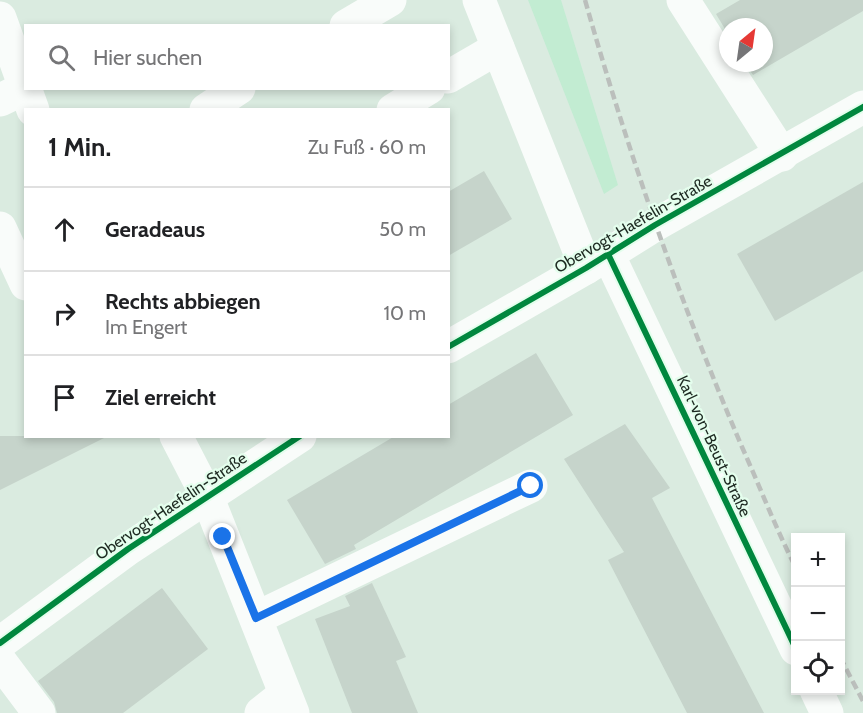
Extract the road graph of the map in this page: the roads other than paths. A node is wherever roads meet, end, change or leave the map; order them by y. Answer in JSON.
{"nodes":[{"id":1,"x":390,"y":0,"type":"edge"},
{"id":2,"x":479,"y":0,"type":"edge"},
{"id":3,"x":683,"y":0,"type":"edge"},
{"id":4,"x":0,"y":18,"type":"edge"},
{"id":5,"x":349,"y":24,"type":"edge"},
{"id":6,"x":498,"y":48,"type":"junction"},
{"id":7,"x":450,"y":76,"type":"edge"},
{"id":8,"x":24,"y":85,"type":"edge"},
{"id":9,"x":24,"y":88,"type":"edge"},
{"id":10,"x":26,"y":90,"type":"edge"},
{"id":11,"x":236,"y":90,"type":"edge"},
{"id":12,"x":426,"y":90,"type":"edge"},
{"id":13,"x":0,"y":100,"type":"edge"},
{"id":14,"x":863,"y":107,"type":"edge"},
{"id":15,"x":32,"y":108,"type":"edge"},
{"id":16,"x":209,"y":108,"type":"edge"},
{"id":17,"x":396,"y":108,"type":"edge"},
{"id":18,"x":782,"y":155,"type":"junction"},
{"id":19,"x":0,"y":228,"type":"edge"},
{"id":20,"x":597,"y":261,"type":"junction"},
{"id":21,"x":24,"y":280,"type":"edge"},
{"id":22,"x":450,"y":346,"type":"edge"},
{"id":23,"x":177,"y":438,"type":"edge"},
{"id":24,"x":297,"y":438,"type":"edge"},
{"id":25,"x":531,"y":486,"type":"dead end"},
{"id":26,"x":207,"y":496,"type":"junction"},
{"id":27,"x":256,"y":618,"type":"junction"},
{"id":28,"x":791,"y":641,"type":"edge"},
{"id":29,"x":0,"y":643,"type":"edge"},
{"id":30,"x":0,"y":661,"type":"edge"},
{"id":31,"x":818,"y":695,"type":"edge"},
{"id":32,"x":280,"y":707,"type":"edge"},
{"id":33,"x":39,"y":713,"type":"edge"},
{"id":34,"x":827,"y":713,"type":"edge"}],
"edges":[{"from":1,"to":5,"type":"street"},
{"from":2,"to":6,"type":"street","name":"Karl-von-Beust-Straße"},
{"from":3,"to":18,"type":"street"},
{"from":4,"to":8,"type":"street"},
{"from":6,"to":7,"type":"street"},
{"from":6,"to":20,"type":"street","name":"Karl-von-Beust-Straße"},
{"from":9,"to":13,"type":"street"},
{"from":10,"to":15,"type":"street"},
{"from":11,"to":16,"type":"street"},
{"from":12,"to":17,"type":"street"},
{"from":14,"to":18,"type":"street","name":"Obervogt-Haefelin-Straße"},
{"from":18,"to":20,"type":"street","name":"Obervogt-Haefelin-Straße"},
{"from":19,"to":21,"type":"street"},
{"from":20,"to":22,"type":"street","name":"Obervogt-Haefelin-Straße"},
{"from":20,"to":28,"type":"street","name":"Karl-von-Beust-Straße"},
{"from":23,"to":26,"type":"street"},
{"from":24,"to":26,"type":"street","name":"Obervogt-Haefelin-Straße"},
{"from":25,"to":27,"type":"street"},
{"from":26,"to":27,"type":"street"},
{"from":26,"to":29,"type":"street","name":"Obervogt-Haefelin-Straße"},
{"from":27,"to":32,"type":"street"},
{"from":30,"to":33,"type":"street"},
{"from":31,"to":34,"type":"street"}]}
